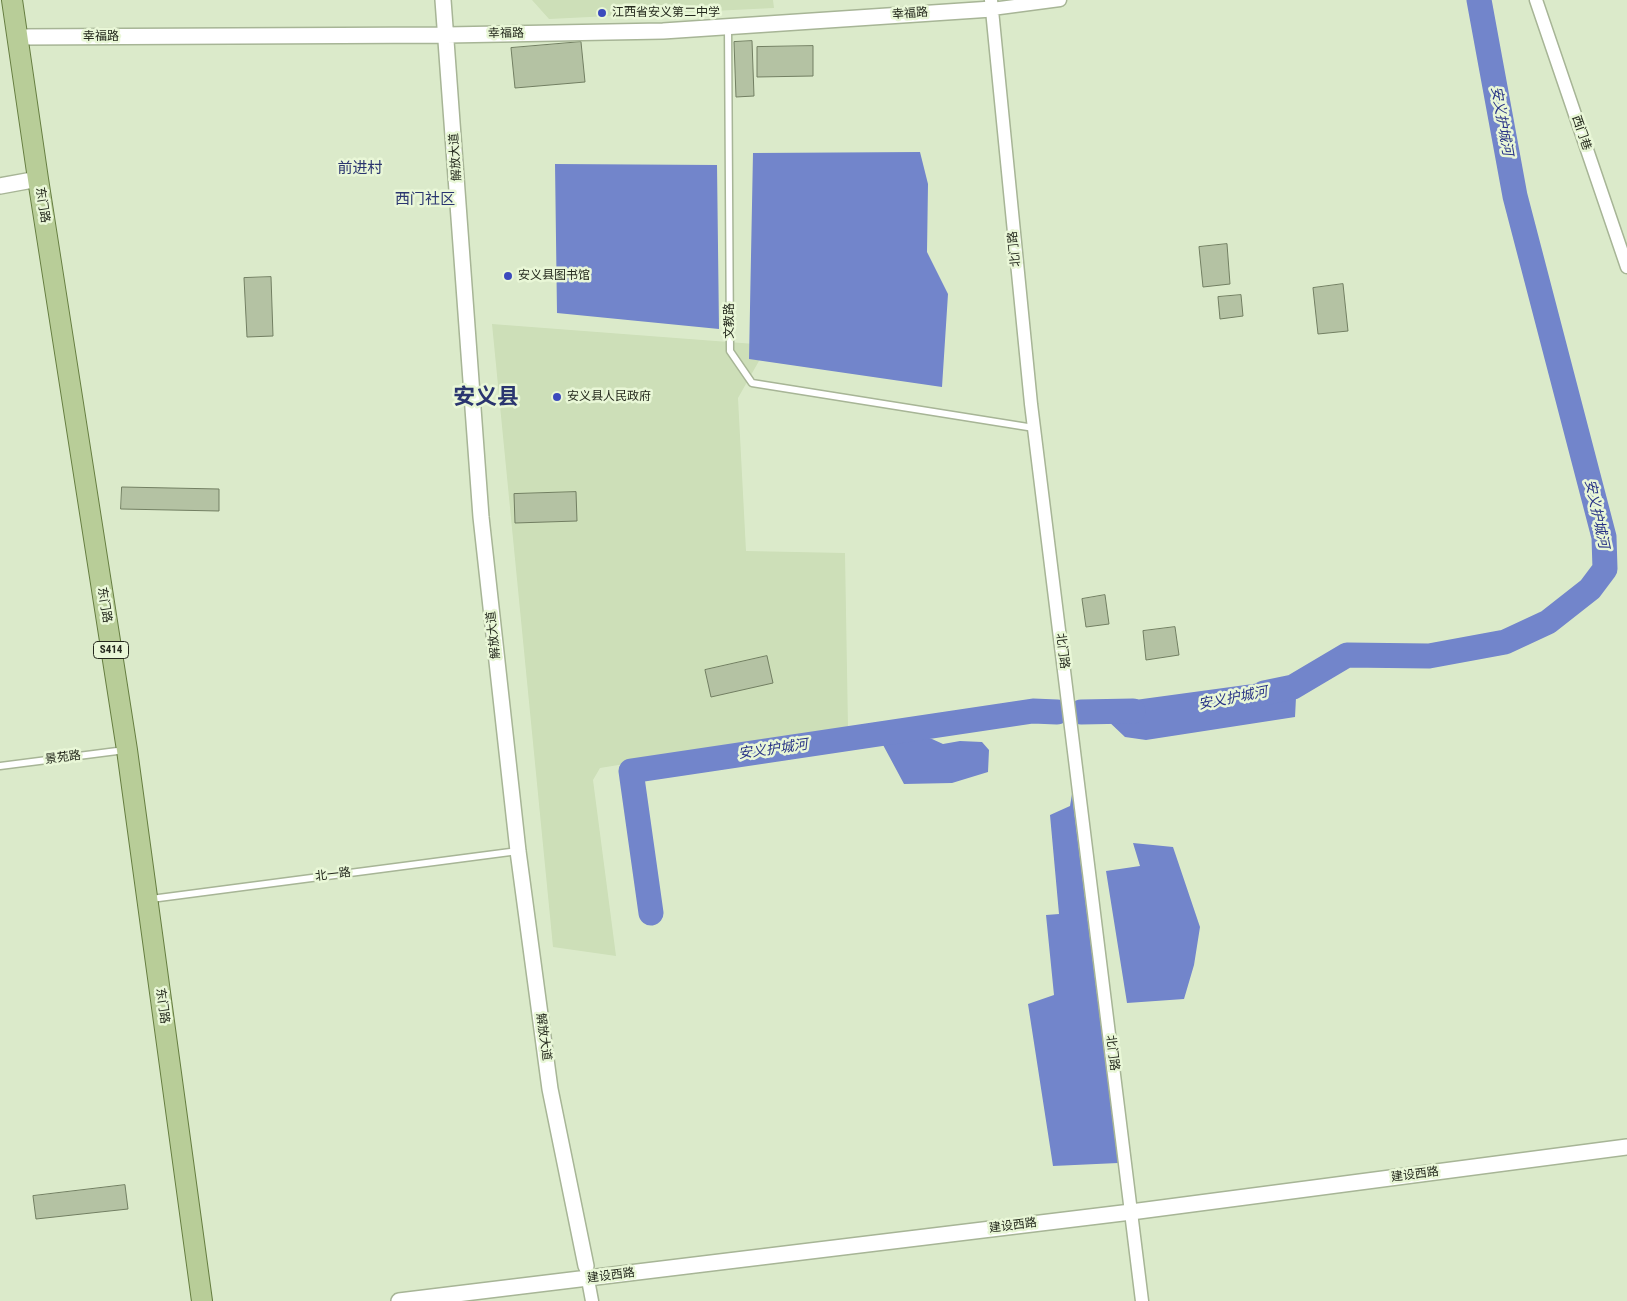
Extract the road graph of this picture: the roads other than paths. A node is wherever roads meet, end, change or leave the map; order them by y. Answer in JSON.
{"nodes":[{"id":1,"x":12,"y":0,"type":"edge"},
{"id":2,"x":443,"y":0,"type":"edge"},
{"id":3,"x":1060,"y":0,"type":"edge"},
{"id":4,"x":1536,"y":0,"type":"edge"},
{"id":5,"x":991,"y":4,"type":"edge"},
{"id":6,"x":728,"y":27,"type":"junction"},
{"id":7,"x":447,"y":35,"type":"junction"},
{"id":8,"x":19,"y":37,"type":"junction"},
{"id":9,"x":38,"y":179,"type":"junction"},
{"id":10,"x":0,"y":186,"type":"edge"},
{"id":11,"x":1627,"y":267,"type":"edge"},
{"id":12,"x":1034,"y":428,"type":"junction"},
{"id":13,"x":126,"y":750,"type":"junction"},
{"id":14,"x":0,"y":766,"type":"edge"},
{"id":15,"x":518,"y":851,"type":"junction"},
{"id":16,"x":147,"y":900,"type":"junction"},
{"id":17,"x":1627,"y":1147,"type":"edge"},
{"id":18,"x":1132,"y":1212,"type":"junction"},
{"id":19,"x":587,"y":1272,"type":"junction"},
{"id":20,"x":202,"y":1301,"type":"edge"},
{"id":21,"x":399,"y":1301,"type":"edge"},
{"id":22,"x":592,"y":1301,"type":"edge"},
{"id":23,"x":1142,"y":1301,"type":"edge"}],
"edges":[{"from":1,"to":8,"type":"main road","name":"东门路","number":"S414"},
{"from":2,"to":7,"type":"street","name":"解放大道"},
{"from":3,"to":5,"type":"street"},
{"from":4,"to":11,"type":"street","name":"西门巷"},
{"from":5,"to":6,"type":"street","name":"幸福路"},
{"from":5,"to":12,"type":"street","name":"北门路"},
{"from":6,"to":7,"type":"street","name":"幸福路"},
{"from":6,"to":12,"type":"lane","name":"文教路"},
{"from":7,"to":8,"type":"street","name":"幸福路"},
{"from":7,"to":15,"type":"street","name":"解放大道"},
{"from":8,"to":9,"type":"main road","name":"东门路","number":"S414"},
{"from":9,"to":10,"type":"street"},
{"from":9,"to":13,"type":"main road","name":"东门路","number":"S414"},
{"from":12,"to":18,"type":"street","name":"北门路"},
{"from":13,"to":14,"type":"lane","name":"景苑路"},
{"from":13,"to":16,"type":"main road","name":"东门路","number":"S414"},
{"from":15,"to":16,"type":"lane","name":"北一路"},
{"from":15,"to":19,"type":"street","name":"解放大道"},
{"from":16,"to":20,"type":"main road","name":"东门路","number":"S414"},
{"from":17,"to":18,"type":"street","name":"建设西路"},
{"from":18,"to":19,"type":"street","name":"建设西路"},
{"from":18,"to":23,"type":"street","name":"北门路"},
{"from":19,"to":21,"type":"street","name":"建设西路"},
{"from":19,"to":22,"type":"street"}]}
